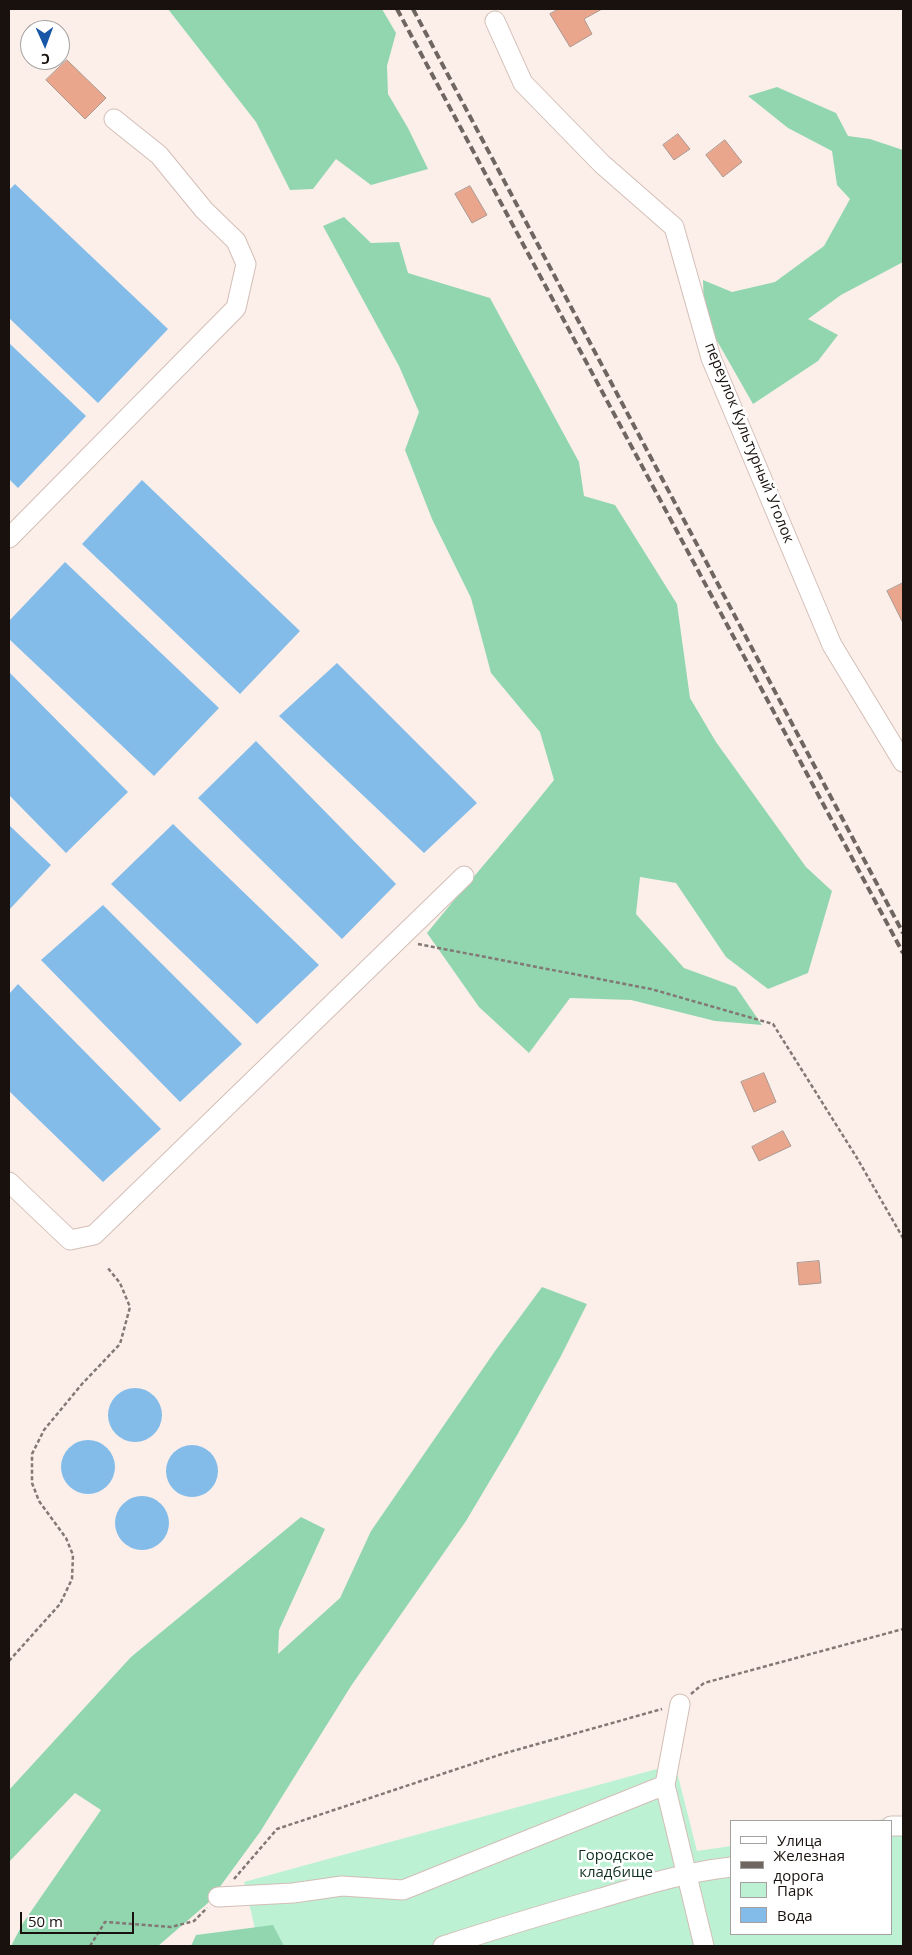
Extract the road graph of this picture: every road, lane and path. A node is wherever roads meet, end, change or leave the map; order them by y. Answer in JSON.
{"nodes":[{"id":1,"x":495,"y":21,"type":"dead end"},
{"id":2,"x":114,"y":119,"type":"dead end"},
{"id":3,"x":9,"y":538,"type":"edge"},
{"id":4,"x":903,"y":762,"type":"edge"},
{"id":5,"x":464,"y":876,"type":"dead end"},
{"id":6,"x":397,"y":940,"type":"junction"},
{"id":7,"x":9,"y":1182,"type":"edge"},
{"id":8,"x":903,"y":1238,"type":"edge"},
{"id":9,"x":107,"y":1267,"type":"dead end"},
{"id":10,"x":903,"y":1629,"type":"edge"},
{"id":11,"x":9,"y":1661,"type":"edge"},
{"id":12,"x":680,"y":1704,"type":"junction"},
{"id":13,"x":665,"y":1785,"type":"junction"},
{"id":14,"x":730,"y":1867,"type":"edge"},
{"id":15,"x":687,"y":1875,"type":"junction"},
{"id":16,"x":218,"y":1897,"type":"junction"},
{"id":17,"x":90,"y":1946,"type":"edge"},
{"id":18,"x":443,"y":1946,"type":"edge"},
{"id":19,"x":704,"y":1946,"type":"edge"}],
"edges":[{"from":1,"to":4,"type":"street","name":"переулок Культурный Уголок"},
{"from":2,"to":3,"type":"street"},
{"from":5,"to":6,"type":"street"},
{"from":6,"to":7,"type":"street"},
{"from":6,"to":8,"type":"path"},
{"from":9,"to":11,"type":"path"},
{"from":10,"to":12,"type":"path"},
{"from":12,"to":13,"type":"street"},
{"from":12,"to":16,"type":"path"},
{"from":13,"to":15,"type":"street"},
{"from":13,"to":16,"type":"street"},
{"from":14,"to":15,"type":"street"},
{"from":15,"to":18,"type":"street"},
{"from":15,"to":19,"type":"street"},
{"from":16,"to":17,"type":"path"}]}
